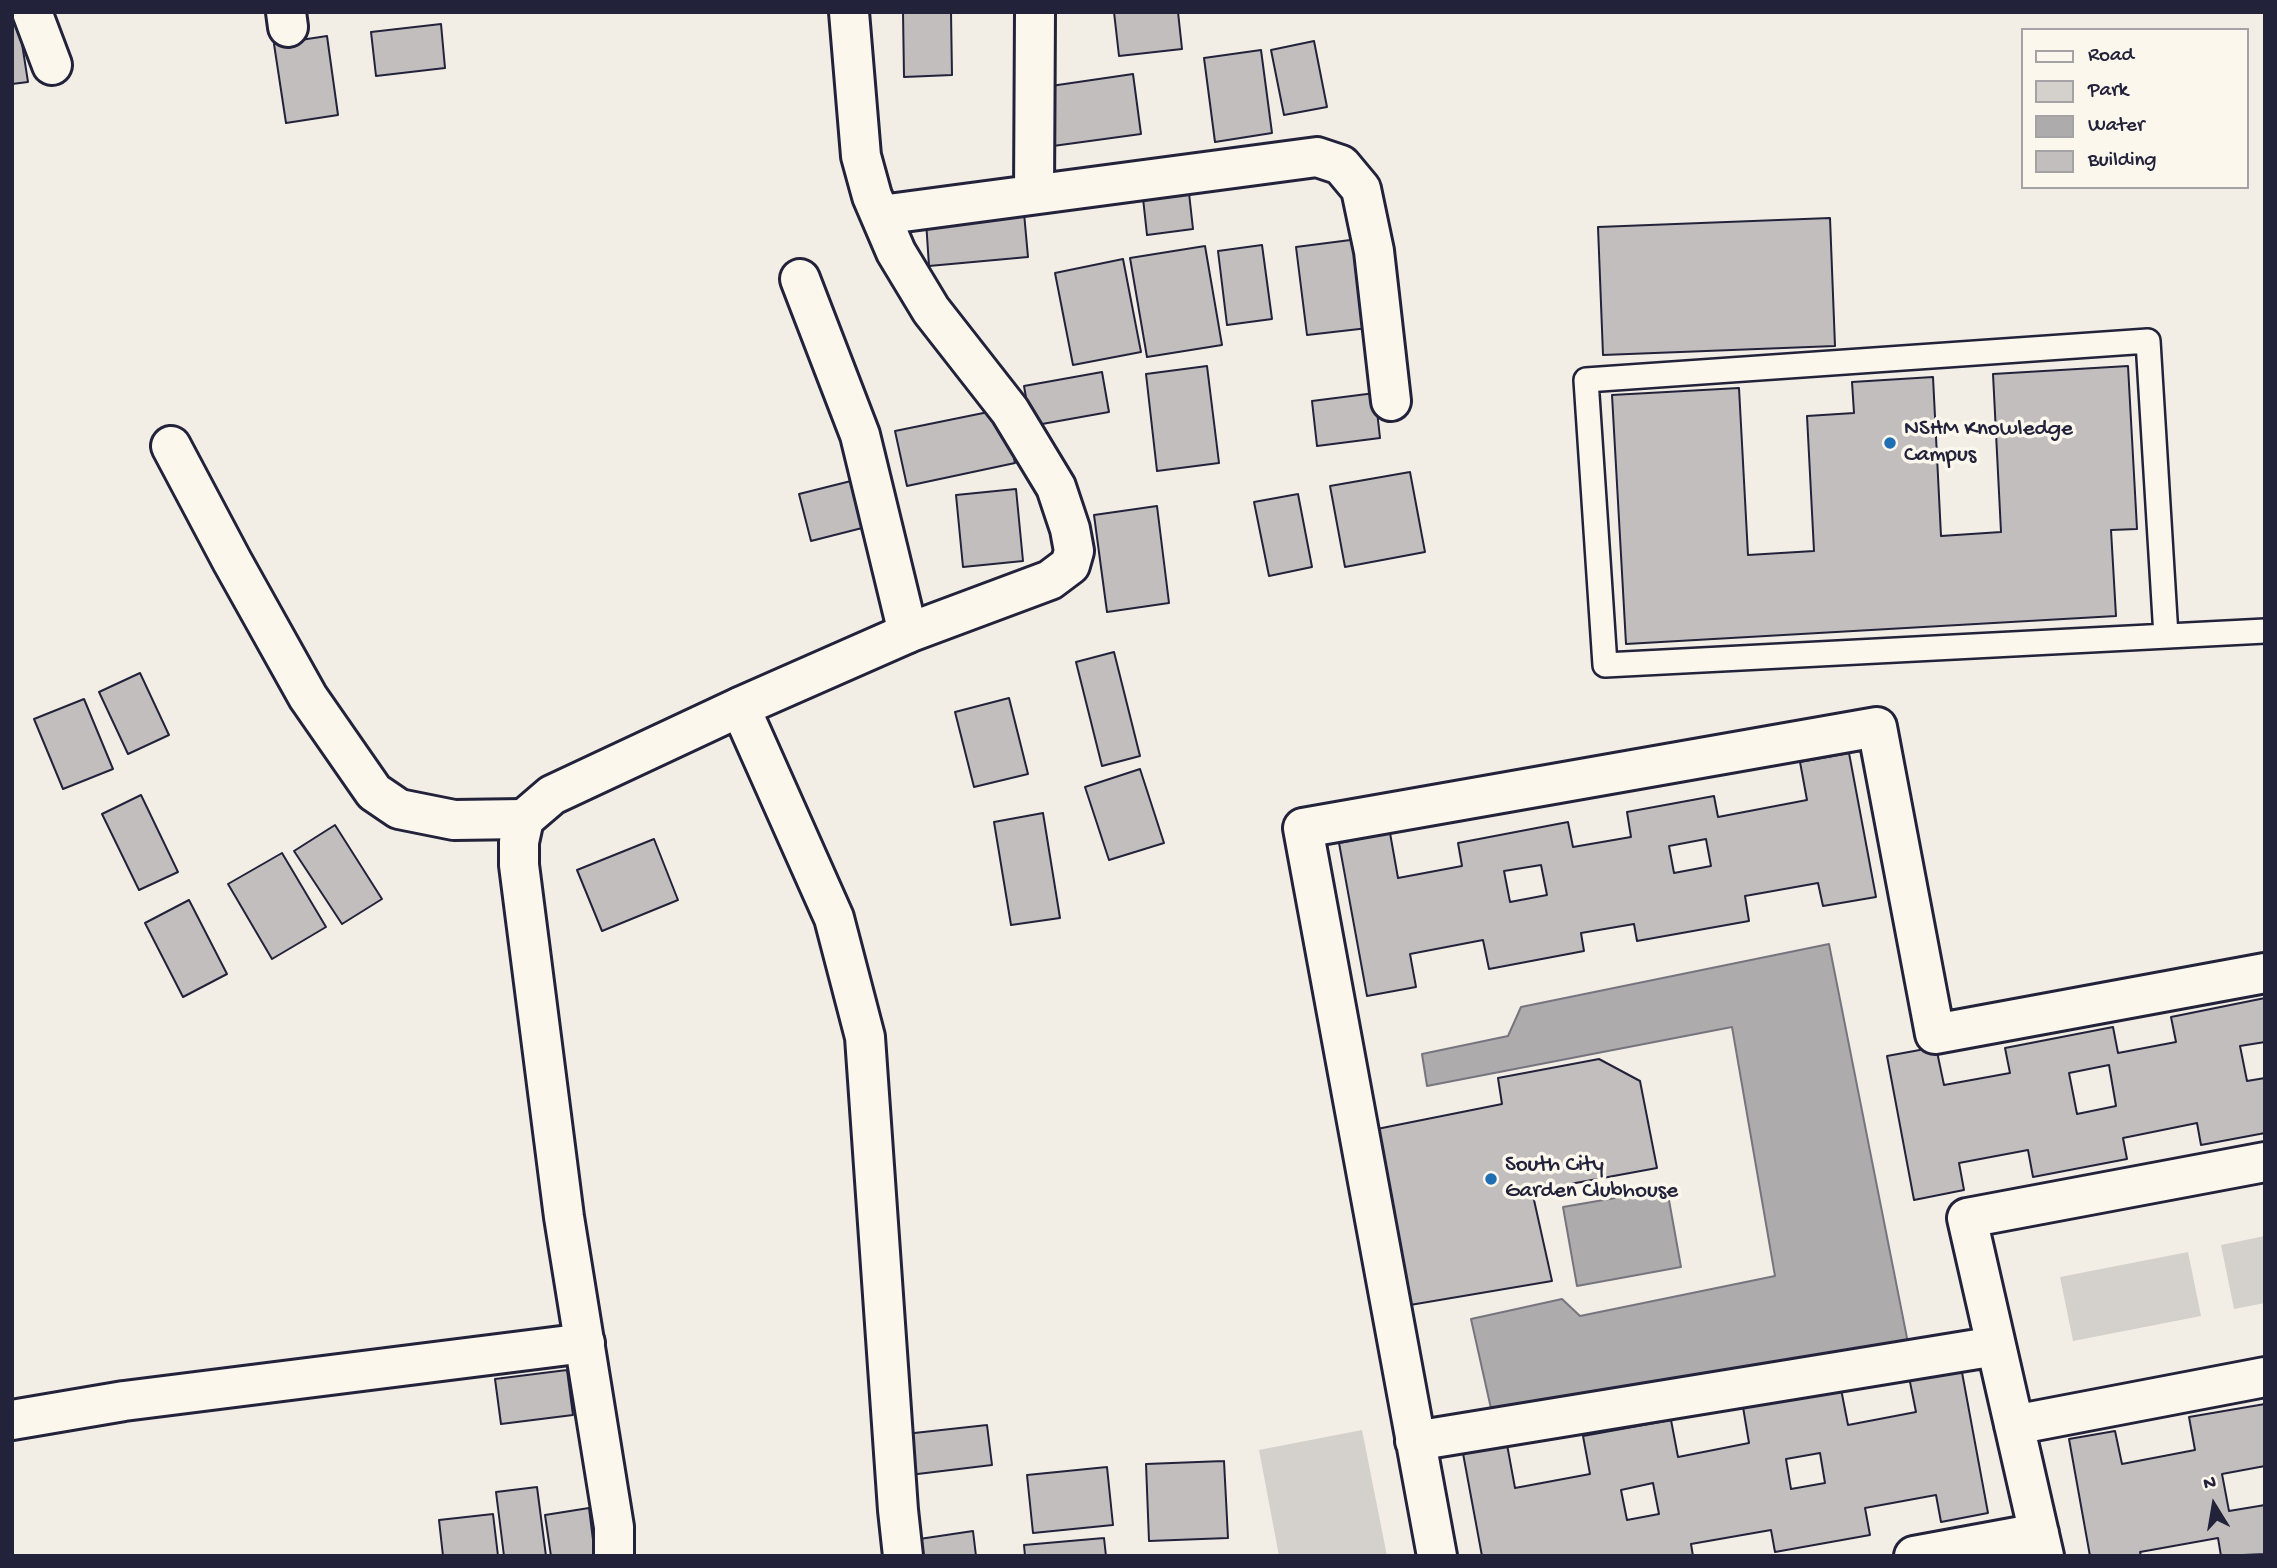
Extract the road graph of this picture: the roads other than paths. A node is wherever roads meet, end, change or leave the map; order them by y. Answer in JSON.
{"nodes":[{"id":1,"x":32,"y":12,"type":"edge"},
{"id":2,"x":849,"y":12,"type":"edge"},
{"id":3,"x":1035,"y":12,"type":"edge"},
{"id":4,"x":52,"y":65,"type":"dead end"},
{"id":5,"x":1034,"y":194,"type":"junction"},
{"id":6,"x":881,"y":215,"type":"junction"},
{"id":7,"x":800,"y":279,"type":"dead end"},
{"id":8,"x":1391,"y":401,"type":"dead end"},
{"id":9,"x":171,"y":446,"type":"dead end"},
{"id":10,"x":2265,"y":631,"type":"edge"},
{"id":11,"x":908,"y":633,"type":"junction"},
{"id":12,"x":2166,"y":636,"type":"junction"},
{"id":13,"x":740,"y":707,"type":"junction"},
{"id":14,"x":524,"y":819,"type":"junction"},
{"id":15,"x":2265,"y":973,"type":"edge"},
{"id":16,"x":2265,"y":1162,"type":"edge"},
{"id":17,"x":585,"y":1343,"type":"junction"},
{"id":18,"x":1996,"y":1346,"type":"junction"},
{"id":19,"x":2265,"y":1377,"type":"edge"},
{"id":20,"x":12,"y":1420,"type":"edge"},
{"id":21,"x":2014,"y":1425,"type":"junction"},
{"id":22,"x":1415,"y":1441,"type":"junction"},
{"id":23,"x":2041,"y":1544,"type":"edge"},
{"id":24,"x":614,"y":1556,"type":"edge"},
{"id":25,"x":903,"y":1556,"type":"edge"},
{"id":26,"x":1437,"y":1556,"type":"edge"},
{"id":27,"x":1914,"y":1556,"type":"edge"}],
"edges":[{"from":1,"to":4,"type":"street"},
{"from":2,"to":6,"type":"street"},
{"from":3,"to":5,"type":"street"},
{"from":5,"to":6,"type":"street"},
{"from":5,"to":8,"type":"street"},
{"from":6,"to":11,"type":"street"},
{"from":7,"to":11,"type":"street"},
{"from":9,"to":14,"type":"street"},
{"from":10,"to":12,"type":"lane"},
{"from":11,"to":13,"type":"street"},
{"from":12,"to":12,"type":"lane"},
{"from":13,"to":14,"type":"street"},
{"from":13,"to":25,"type":"street"},
{"from":14,"to":17,"type":"street"},
{"from":15,"to":22,"type":"street"},
{"from":16,"to":18,"type":"street"},
{"from":17,"to":20,"type":"street"},
{"from":17,"to":24,"type":"street"},
{"from":18,"to":21,"type":"street"},
{"from":18,"to":22,"type":"street"},
{"from":19,"to":21,"type":"street"},
{"from":21,"to":23,"type":"street"},
{"from":22,"to":26,"type":"street"},
{"from":23,"to":27,"type":"street"}]}
